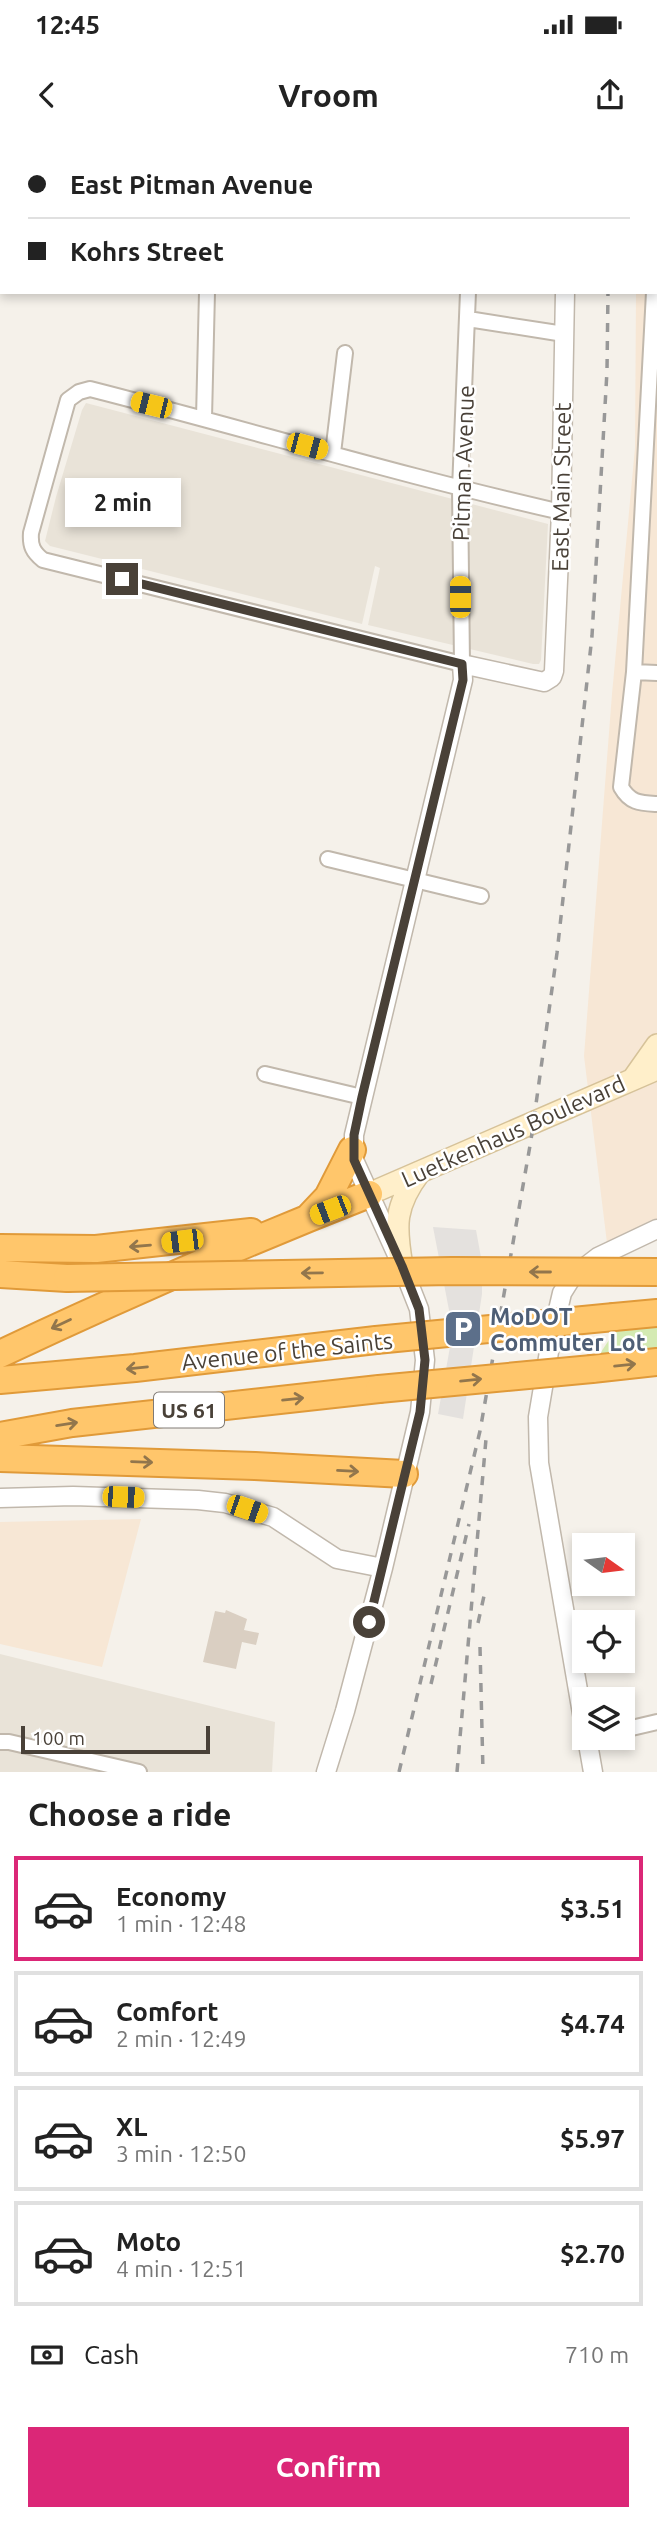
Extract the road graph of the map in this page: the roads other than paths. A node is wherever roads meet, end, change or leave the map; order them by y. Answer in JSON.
{"nodes":[{"id":1,"x":207,"y":294,"type":"edge"},
{"id":2,"x":468,"y":294,"type":"edge"},
{"id":3,"x":565,"y":294,"type":"edge"},
{"id":4,"x":654,"y":294,"type":"edge"},
{"id":5,"x":468,"y":319,"type":"junction"},
{"id":6,"x":564,"y":334,"type":"junction"},
{"id":7,"x":345,"y":353,"type":"dead end"},
{"id":8,"x":653,"y":410,"type":"edge"},
{"id":9,"x":204,"y":418,"type":"junction"},
{"id":10,"x":332,"y":453,"type":"junction"},
{"id":11,"x":460,"y":489,"type":"junction"},
{"id":12,"x":561,"y":512,"type":"junction"},
{"id":13,"x":462,"y":664,"type":"junction"},
{"id":14,"x":634,"y":672,"type":"junction"},
{"id":15,"x":657,"y":673,"type":"edge"},
{"id":16,"x":657,"y":804,"type":"edge"},
{"id":17,"x":328,"y":859,"type":"dead end"},
{"id":18,"x":415,"y":881,"type":"junction"},
{"id":19,"x":481,"y":896,"type":"dead end"},
{"id":20,"x":657,"y":1045,"type":"edge"},
{"id":21,"x":657,"y":1069,"type":"edge"},
{"id":22,"x":265,"y":1074,"type":"dead end"},
{"id":23,"x":634,"y":1079,"type":"junction"},
{"id":24,"x":362,"y":1097,"type":"junction"},
{"id":25,"x":352,"y":1150,"type":"junction"},
{"id":26,"x":420,"y":1172,"type":"junction"},
{"id":27,"x":369,"y":1194,"type":"junction"},
{"id":28,"x":309,"y":1218,"type":"junction"},
{"id":29,"x":280,"y":1229,"type":"junction"},
{"id":30,"x":657,"y":1229,"type":"edge"},
{"id":31,"x":0,"y":1248,"type":"edge"},
{"id":32,"x":402,"y":1266,"type":"junction"},
{"id":33,"x":657,"y":1272,"type":"edge"},
{"id":34,"x":0,"y":1273,"type":"edge"},
{"id":35,"x":657,"y":1313,"type":"edge"},
{"id":36,"x":0,"y":1354,"type":"edge"},
{"id":37,"x":657,"y":1362,"type":"edge"},
{"id":38,"x":0,"y":1380,"type":"edge"},
{"id":39,"x":0,"y":1436,"type":"edge"},
{"id":40,"x":0,"y":1458,"type":"edge"},
{"id":41,"x":404,"y":1474,"type":"junction"},
{"id":42,"x":0,"y":1498,"type":"edge"},
{"id":43,"x":383,"y":1568,"type":"junction"},
{"id":44,"x":577,"y":1687,"type":"edge"},
{"id":45,"x":657,"y":1722,"type":"edge"},
{"id":46,"x":635,"y":1727,"type":"edge"},
{"id":47,"x":0,"y":1742,"type":"edge"},
{"id":48,"x":589,"y":1750,"type":"edge"},
{"id":49,"x":136,"y":1772,"type":"edge"},
{"id":50,"x":326,"y":1772,"type":"edge"},
{"id":51,"x":593,"y":1772,"type":"edge"}],
"edges":[{"from":1,"to":9,"type":"street"},
{"from":2,"to":5,"type":"street","name":"Pitman Avenue"},
{"from":3,"to":6,"type":"street","name":"East Main Street"},
{"from":4,"to":8,"type":"street"},
{"from":5,"to":6,"type":"street"},
{"from":5,"to":11,"type":"street","name":"Pitman Avenue"},
{"from":6,"to":12,"type":"street","name":"East Main Street"},
{"from":7,"to":10,"type":"street"},
{"from":8,"to":14,"type":"street"},
{"from":9,"to":10,"type":"street"},
{"from":9,"to":13,"type":"street"},
{"from":10,"to":11,"type":"street"},
{"from":11,"to":12,"type":"street"},
{"from":11,"to":13,"type":"street","name":"Pitman Avenue"},
{"from":12,"to":13,"type":"street","name":"East Main Street"},
{"from":13,"to":18,"type":"street","name":"Pitman Avenue"},
{"from":14,"to":15,"type":"street"},
{"from":14,"to":16,"type":"street"},
{"from":17,"to":18,"type":"street"},
{"from":18,"to":19,"type":"street"},
{"from":18,"to":24,"type":"street","name":"Pitman Avenue"},
{"from":20,"to":23,"type":"main road"},
{"from":21,"to":23,"type":"main road","name":"Luetkenhaus Boulevard"},
{"from":22,"to":24,"type":"street"},
{"from":23,"to":26,"type":"main road","name":"Luetkenhaus Boulevard"},
{"from":24,"to":25,"type":"street","name":"Pitman Avenue"},
{"from":25,"to":27,"type":"street"},
{"from":25,"to":28,"type":"highway"},
{"from":26,"to":27,"type":"main road","name":"Luetkenhaus Boulevard"},
{"from":26,"to":32,"type":"main road"},
{"from":27,"to":28,"type":"highway"},
{"from":27,"to":32,"type":"street"},
{"from":28,"to":29,"type":"highway"},
{"from":29,"to":31,"type":"highway","one_way":true},
{"from":29,"to":36,"type":"highway","one_way":true},
{"from":30,"to":44,"type":"street"},
{"from":32,"to":41,"type":"street"},
{"from":33,"to":34,"type":"highway","one_way":true,"bridge":true},
{"from":35,"to":38,"type":"highway","name":"Avenue of the Saints","number":"US 61","one_way":true,"bridge":true},
{"from":39,"to":37,"type":"highway","name":"Avenue of the Saints","number":"US 61","one_way":true,"bridge":true},
{"from":40,"to":41,"type":"highway","one_way":true},
{"from":41,"to":43,"type":"street"},
{"from":42,"to":43,"type":"street"},
{"from":43,"to":50,"type":"street"},
{"from":45,"to":46,"type":"street"},
{"from":47,"to":49,"type":"street"},
{"from":48,"to":51,"type":"street"}]}
